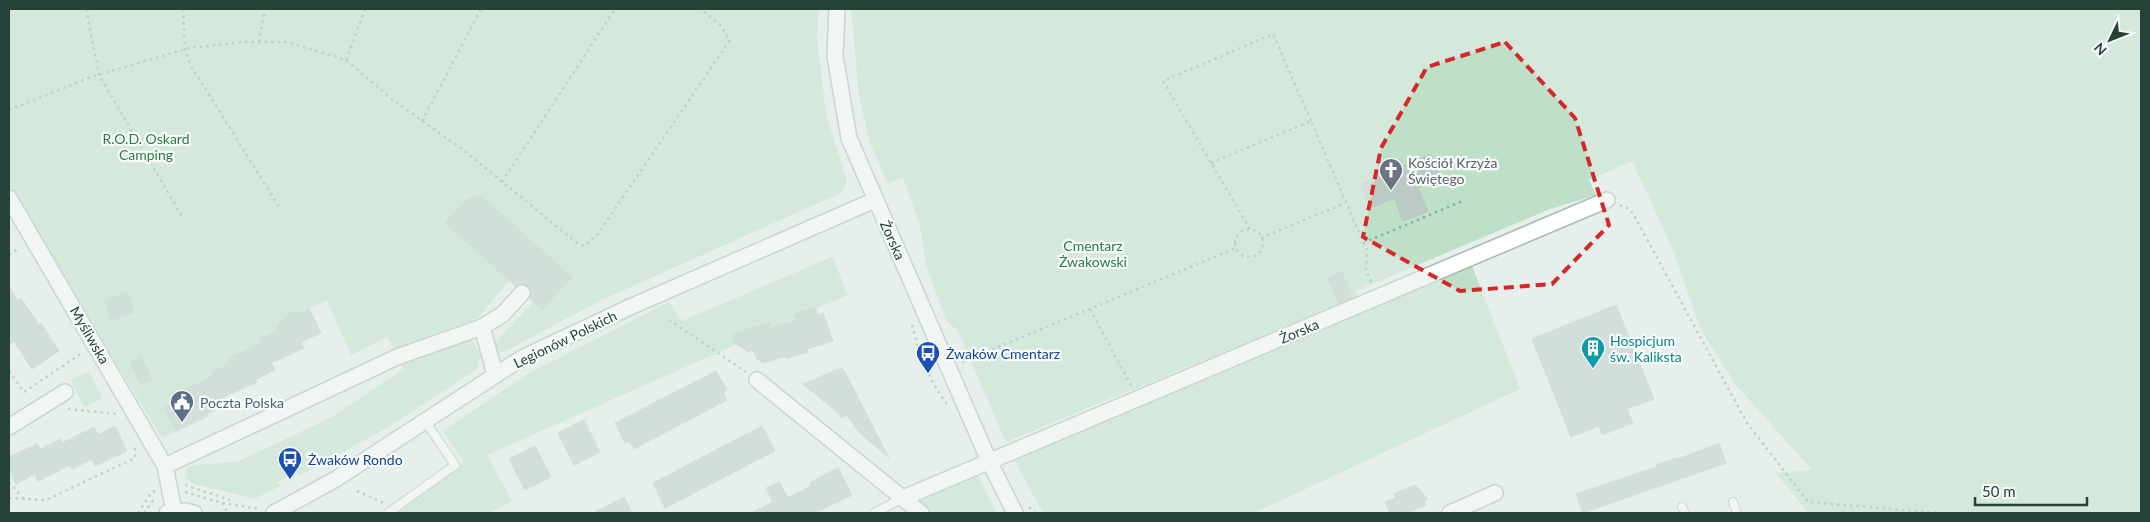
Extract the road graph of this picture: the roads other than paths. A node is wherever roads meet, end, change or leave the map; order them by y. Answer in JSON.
{"nodes":[{"id":1,"x":837,"y":9,"type":"edge"},
{"id":2,"x":9,"y":198,"type":"edge"},
{"id":3,"x":875,"y":200,"type":"junction"},
{"id":4,"x":1607,"y":200,"type":"road end"},
{"id":5,"x":522,"y":293,"type":"dead end"},
{"id":6,"x":482,"y":326,"type":"junction"},
{"id":7,"x":495,"y":374,"type":"junction"},
{"id":8,"x":757,"y":380,"type":"road end"},
{"id":9,"x":66,"y":392,"type":"dead end"},
{"id":10,"x":425,"y":421,"type":"junction"},
{"id":11,"x":9,"y":427,"type":"edge"},
{"id":12,"x":989,"y":461,"type":"junction"},
{"id":13,"x":166,"y":470,"type":"junction"},
{"id":14,"x":1495,"y":493,"type":"dead end"},
{"id":15,"x":903,"y":498,"type":"junction"},
{"id":16,"x":1733,"y":502,"type":"dead end"},
{"id":17,"x":391,"y":510,"type":"edge"},
{"id":18,"x":168,"y":513,"type":"edge"},
{"id":19,"x":194,"y":513,"type":"edge"},
{"id":20,"x":275,"y":513,"type":"edge"},
{"id":21,"x":874,"y":513,"type":"edge"},
{"id":22,"x":921,"y":513,"type":"edge"},
{"id":23,"x":1015,"y":513,"type":"edge"},
{"id":24,"x":1450,"y":513,"type":"edge"},
{"id":25,"x":1737,"y":513,"type":"edge"}],
"edges":[{"from":1,"to":3,"type":"street","name":"Żorska"},
{"from":2,"to":13,"type":"street","name":"Myśliwska"},
{"from":3,"to":7,"type":"street","name":"Legionów Polskich"},
{"from":3,"to":12,"type":"street","name":"Żorska"},
{"from":4,"to":12,"type":"street","name":"Żorska"},
{"from":5,"to":6,"type":"street"},
{"from":6,"to":7,"type":"street"},
{"from":6,"to":13,"type":"street"},
{"from":7,"to":10,"type":"street","name":"Legionów Polskich"},
{"from":8,"to":15,"type":"street"},
{"from":9,"to":11,"type":"street"},
{"from":10,"to":17,"type":"lane"},
{"from":10,"to":20,"type":"street","name":"Legionów Polskich"},
{"from":12,"to":15,"type":"street","name":"Żorska"},
{"from":12,"to":23,"type":"street","name":"Żorska"},
{"from":13,"to":18,"type":"street"},
{"from":14,"to":24,"type":"street"},
{"from":15,"to":21,"type":"lane"},
{"from":15,"to":22,"type":"street"},
{"from":16,"to":25,"type":"lane"},
{"from":18,"to":19,"type":"street"}]}
